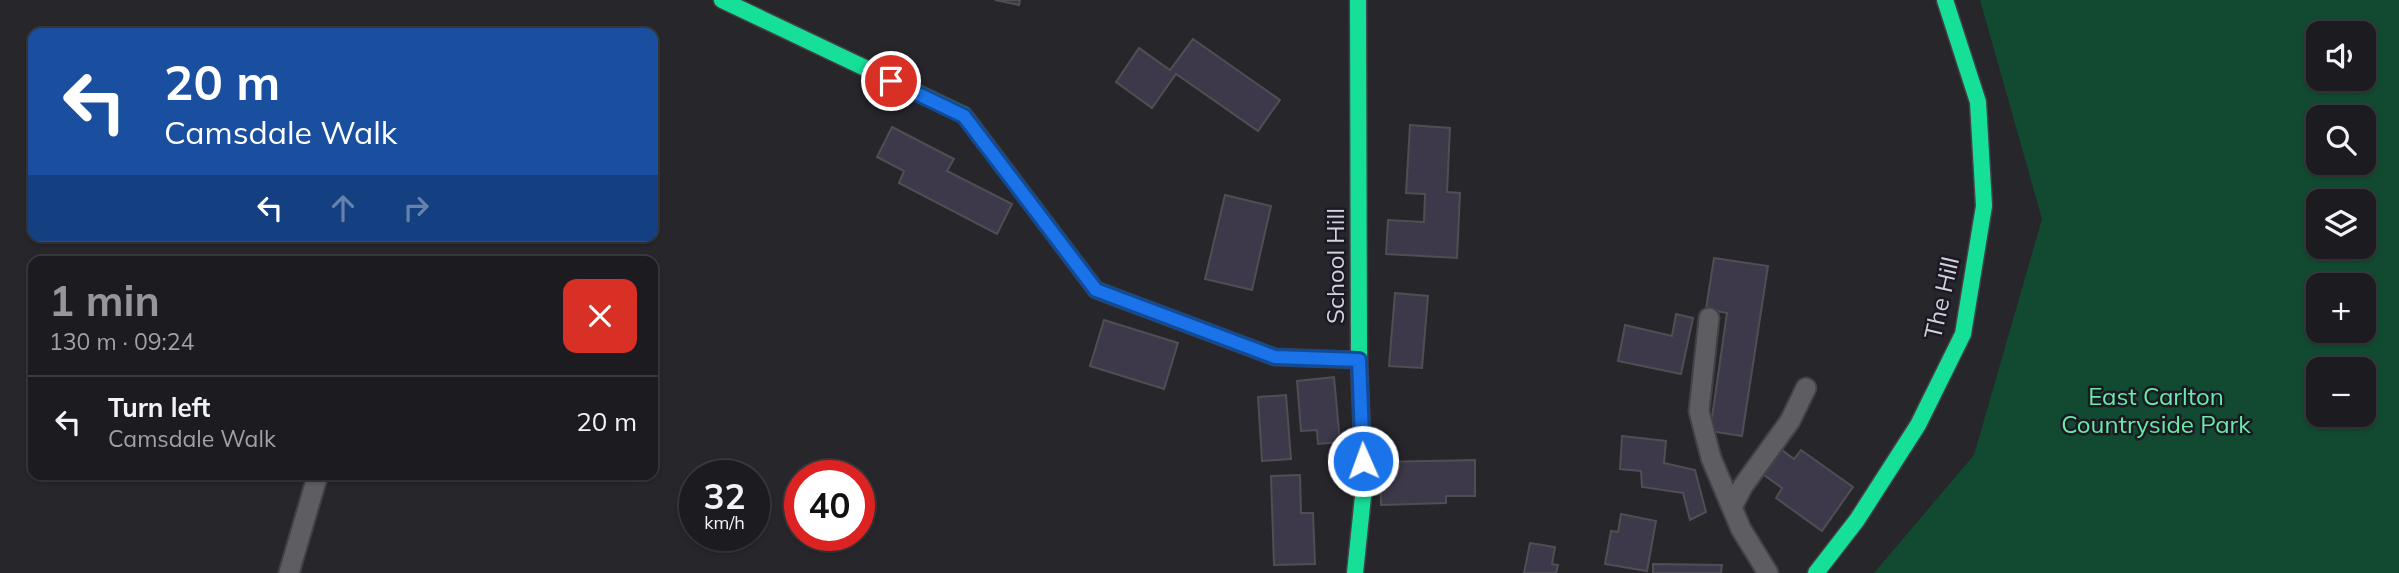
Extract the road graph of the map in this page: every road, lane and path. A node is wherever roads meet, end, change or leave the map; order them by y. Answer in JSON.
{"nodes":[{"id":1,"x":722,"y":0,"type":"edge"},
{"id":2,"x":1357,"y":0,"type":"edge"},
{"id":3,"x":1945,"y":0,"type":"edge"},
{"id":4,"x":1709,"y":318,"type":"dead end"},
{"id":5,"x":1359,"y":360,"type":"junction"},
{"id":6,"x":1805,"y":388,"type":"dead end"},
{"id":7,"x":316,"y":480,"type":"edge"},
{"id":8,"x":1732,"y":507,"type":"junction"},
{"id":9,"x":289,"y":573,"type":"edge"},
{"id":10,"x":1355,"y":573,"type":"edge"},
{"id":11,"x":1768,"y":573,"type":"edge"},
{"id":12,"x":1815,"y":573,"type":"edge"}],
"edges":[{"from":1,"to":5,"type":"street"},
{"from":2,"to":5,"type":"street","name":"School Hill"},
{"from":3,"to":12,"type":"street","name":"The Hill"},
{"from":4,"to":8,"type":"lane"},
{"from":5,"to":10,"type":"street","name":"School Hill"},
{"from":6,"to":8,"type":"lane"},
{"from":7,"to":9,"type":"lane"},
{"from":8,"to":11,"type":"lane"}]}
